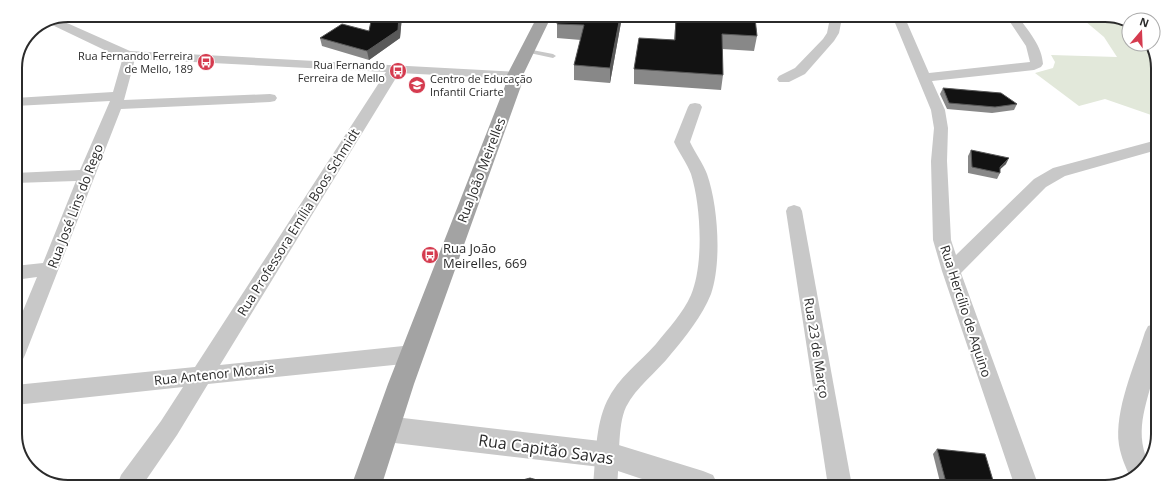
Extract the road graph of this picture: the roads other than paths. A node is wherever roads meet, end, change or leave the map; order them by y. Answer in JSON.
{"nodes":[{"id":1,"x":542,"y":22,"type":"edge"},
{"id":2,"x":835,"y":22,"type":"edge"},
{"id":3,"x":901,"y":22,"type":"edge"},
{"id":4,"x":1016,"y":22,"type":"edge"},
{"id":5,"x":58,"y":23,"type":"edge"},
{"id":6,"x":527,"y":51,"type":"junction"},
{"id":7,"x":130,"y":55,"type":"junction"},
{"id":8,"x":553,"y":56,"type":"dead end"},
{"id":9,"x":395,"y":69,"type":"junction"},
{"id":10,"x":515,"y":75,"type":"junction"},
{"id":11,"x":924,"y":78,"type":"junction"},
{"id":12,"x":784,"y":79,"type":"dead end"},
{"id":13,"x":270,"y":98,"type":"dead end"},
{"id":14,"x":117,"y":101,"type":"junction"},
{"id":15,"x":22,"y":102,"type":"edge"},
{"id":16,"x":695,"y":106,"type":"dead end"},
{"id":17,"x":1151,"y":147,"type":"edge"},
{"id":18,"x":86,"y":175,"type":"junction"},
{"id":19,"x":22,"y":178,"type":"edge"},
{"id":20,"x":794,"y":211,"type":"dead end"},
{"id":21,"x":50,"y":269,"type":"junction"},
{"id":22,"x":22,"y":272,"type":"edge"},
{"id":23,"x":950,"y":272,"type":"junction"},
{"id":24,"x":22,"y":338,"type":"edge"},
{"id":25,"x":1151,"y":346,"type":"edge"},
{"id":26,"x":413,"y":354,"type":"junction"},
{"id":27,"x":202,"y":374,"type":"junction"},
{"id":28,"x":22,"y":394,"type":"edge"},
{"id":29,"x":386,"y":429,"type":"junction"},
{"id":30,"x":609,"y":455,"type":"junction"},
{"id":31,"x":1137,"y":467,"type":"edge"},
{"id":32,"x":132,"y":480,"type":"edge"},
{"id":33,"x":368,"y":480,"type":"edge"},
{"id":34,"x":606,"y":480,"type":"edge"},
{"id":35,"x":685,"y":480,"type":"edge"},
{"id":36,"x":839,"y":480,"type":"edge"},
{"id":37,"x":1024,"y":480,"type":"edge"}],
"edges":[{"from":1,"to":6,"type":"main road","name":"Rua João Meirelles"},
{"from":2,"to":12,"type":"street"},
{"from":3,"to":11,"type":"street","name":"Rua Hercílio de Aquino"},
{"from":4,"to":11,"type":"street"},
{"from":5,"to":7,"type":"street"},
{"from":6,"to":8,"type":"lane"},
{"from":6,"to":10,"type":"main road","name":"Rua João Meirelles"},
{"from":7,"to":9,"type":"street"},
{"from":7,"to":14,"type":"street","name":"Rua José Lins do Rego"},
{"from":9,"to":10,"type":"street"},
{"from":9,"to":27,"type":"street","name":"Rua Professora Emília Boos Schmidt"},
{"from":10,"to":26,"type":"main road","name":"Rua João Meirelles"},
{"from":11,"to":23,"type":"street","name":"Rua Hercílio de Aquino"},
{"from":13,"to":14,"type":"street"},
{"from":14,"to":15,"type":"street"},
{"from":14,"to":18,"type":"street","name":"Rua José Lins do Rego"},
{"from":16,"to":30,"type":"street"},
{"from":17,"to":23,"type":"street"},
{"from":18,"to":19,"type":"street"},
{"from":18,"to":21,"type":"street","name":"Rua José Lins do Rego"},
{"from":20,"to":36,"type":"street","name":"Rua 23 de Março"},
{"from":21,"to":22,"type":"street"},
{"from":21,"to":24,"type":"street","name":"Rua José Lins do Rego"},
{"from":23,"to":37,"type":"street","name":"Rua Hercílio de Aquino"},
{"from":25,"to":31,"type":"street"},
{"from":26,"to":27,"type":"street","name":"Rua Antenor Morais"},
{"from":26,"to":29,"type":"main road","name":"Rua João Meirelles"},
{"from":27,"to":28,"type":"street","name":"Rua Antenor Morais"},
{"from":27,"to":32,"type":"street","name":"Rua Professora Emília Boos Schmidt"},
{"from":29,"to":30,"type":"street","name":"Rua Capitão Savas"},
{"from":29,"to":33,"type":"main road","name":"Rua João Meirelles"},
{"from":30,"to":34,"type":"street"},
{"from":30,"to":35,"type":"street","name":"Rua Capitão Savas"}]}
